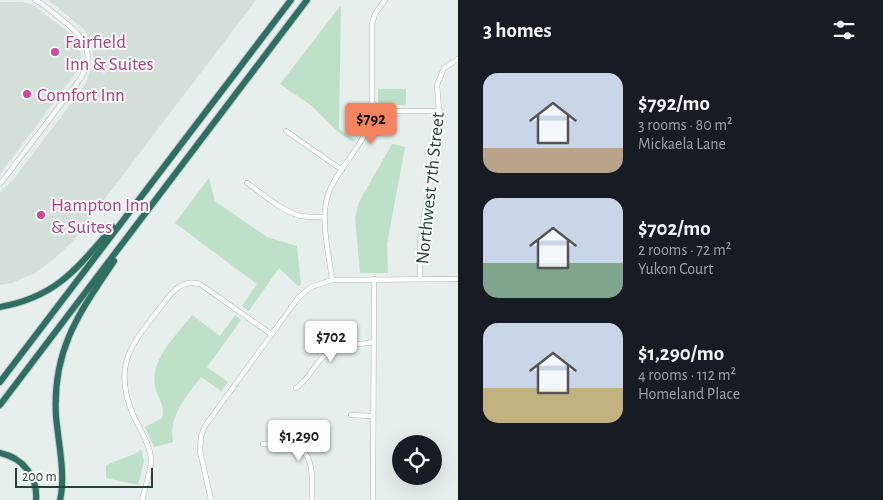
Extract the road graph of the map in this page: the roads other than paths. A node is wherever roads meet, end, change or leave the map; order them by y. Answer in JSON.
{"nodes":[{"id":1,"x":35,"y":0,"type":"edge"},
{"id":2,"x":291,"y":0,"type":"edge"},
{"id":3,"x":307,"y":0,"type":"edge"},
{"id":4,"x":385,"y":0,"type":"edge"},
{"id":5,"x":458,"y":59,"type":"edge"},
{"id":6,"x":372,"y":111,"type":"junction"},
{"id":7,"x":440,"y":111,"type":"junction"},
{"id":8,"x":286,"y":131,"type":"dead end"},
{"id":9,"x":342,"y":170,"type":"junction"},
{"id":10,"x":247,"y":183,"type":"dead end"},
{"id":11,"x":0,"y":184,"type":"edge"},
{"id":12,"x":146,"y":191,"type":"junction"},
{"id":13,"x":157,"y":197,"type":"junction"},
{"id":14,"x":324,"y":216,"type":"junction"},
{"id":15,"x":374,"y":279,"type":"junction"},
{"id":16,"x":420,"y":279,"type":"junction"},
{"id":17,"x":458,"y":279,"type":"edge"},
{"id":18,"x":332,"y":280,"type":"junction"},
{"id":19,"x":0,"y":307,"type":"edge"},
{"id":20,"x":271,"y":334,"type":"junction"},
{"id":21,"x":374,"y":342,"type":"junction"},
{"id":22,"x":0,"y":382,"type":"edge"},
{"id":23,"x":296,"y":388,"type":"dead end"},
{"id":24,"x":0,"y":405,"type":"edge"},
{"id":25,"x":351,"y":415,"type":"dead end"},
{"id":26,"x":373,"y":416,"type":"junction"},
{"id":27,"x":263,"y":444,"type":"dead end"},
{"id":28,"x":0,"y":454,"type":"edge"},
{"id":29,"x":36,"y":500,"type":"edge"},
{"id":30,"x":60,"y":500,"type":"edge"},
{"id":31,"x":142,"y":500,"type":"edge"},
{"id":32,"x":211,"y":500,"type":"edge"},
{"id":33,"x":312,"y":500,"type":"edge"},
{"id":34,"x":373,"y":500,"type":"edge"}],
"edges":[{"from":1,"to":11,"type":"street"},
{"from":2,"to":12,"type":"highway"},
{"from":3,"to":13,"type":"highway"},
{"from":4,"to":6,"type":"street"},
{"from":5,"to":7,"type":"street","name":"Northwest 7th Street"},
{"from":6,"to":7,"type":"street"},
{"from":6,"to":9,"type":"street"},
{"from":7,"to":16,"type":"street","name":"Northwest 7th Street"},
{"from":8,"to":9,"type":"street"},
{"from":9,"to":14,"type":"street"},
{"from":10,"to":14,"type":"street"},
{"from":12,"to":19,"type":"highway"},
{"from":12,"to":22,"type":"highway"},
{"from":13,"to":24,"type":"highway"},
{"from":13,"to":30,"type":"highway"},
{"from":14,"to":18,"type":"street"},
{"from":15,"to":16,"type":"street"},
{"from":15,"to":18,"type":"street"},
{"from":15,"to":21,"type":"street"},
{"from":16,"to":17,"type":"street"},
{"from":18,"to":20,"type":"street"},
{"from":20,"to":31,"type":"street"},
{"from":20,"to":32,"type":"street"},
{"from":21,"to":23,"type":"street"},
{"from":21,"to":26,"type":"street"},
{"from":25,"to":26,"type":"street"},
{"from":26,"to":34,"type":"street"},
{"from":27,"to":33,"type":"street"},
{"from":28,"to":29,"type":"highway"}]}
